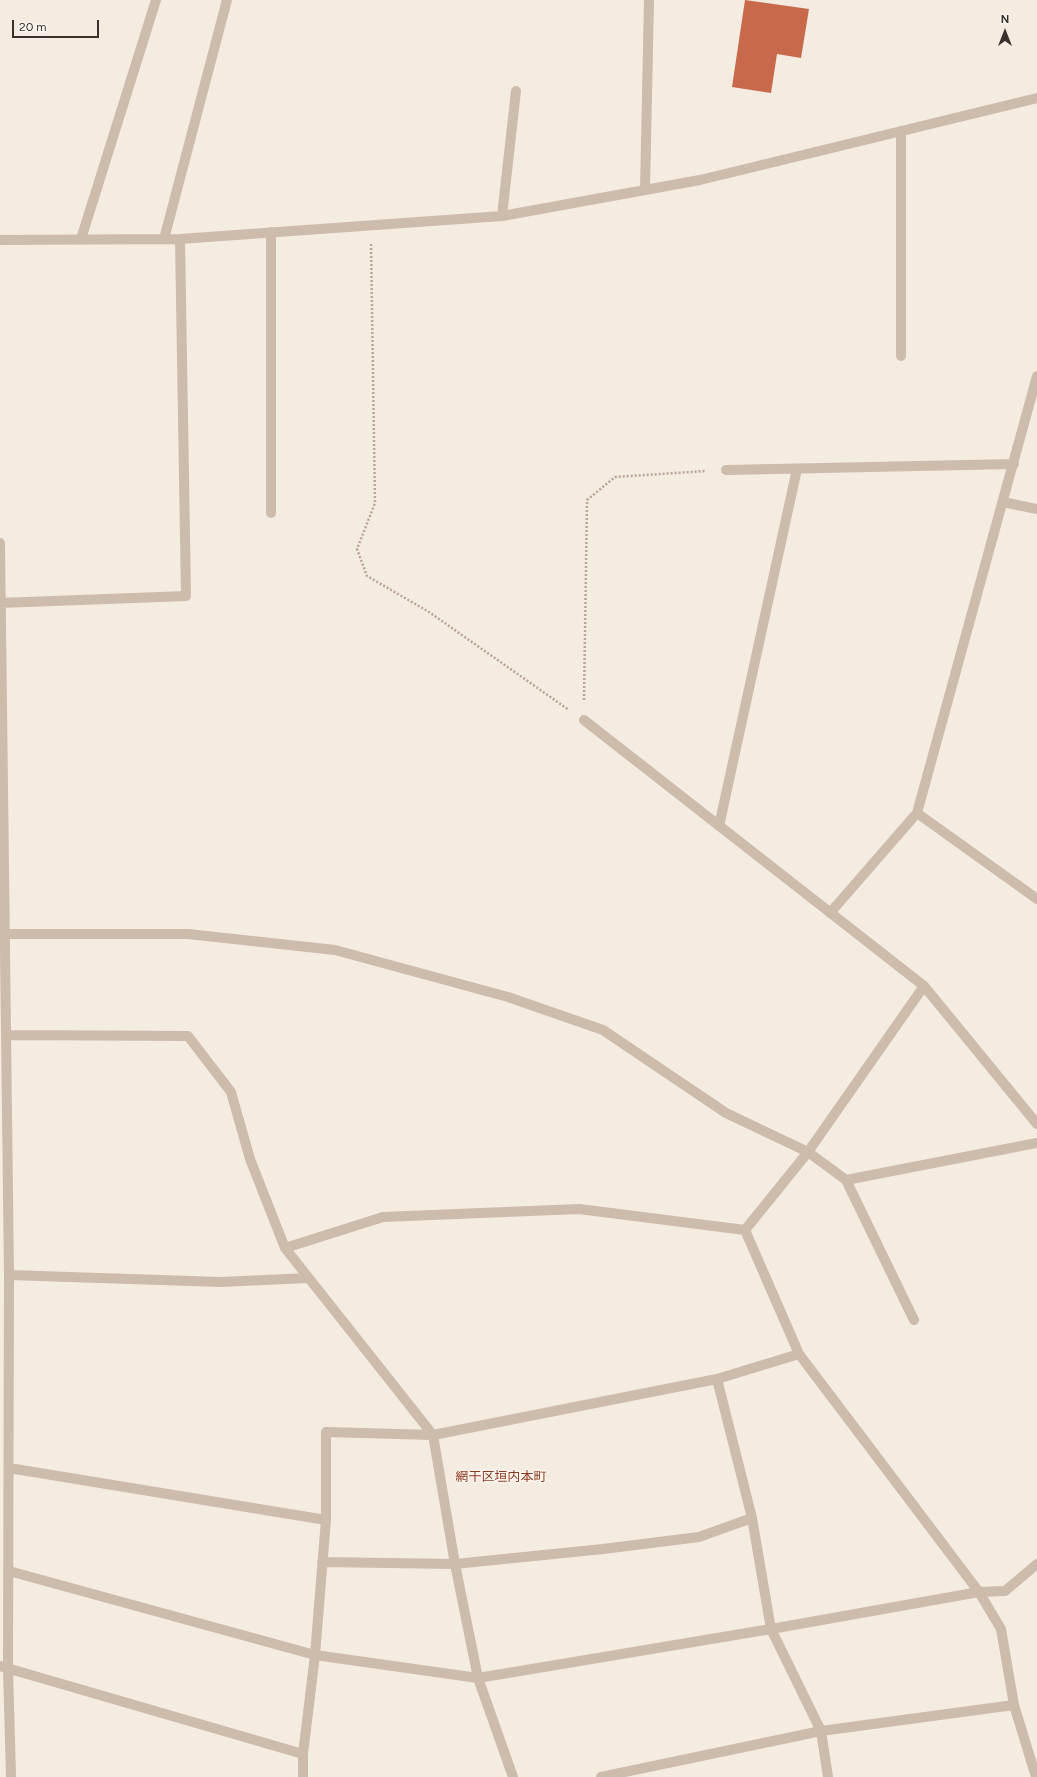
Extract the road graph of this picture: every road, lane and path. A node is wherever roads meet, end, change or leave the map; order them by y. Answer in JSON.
{"nodes":[{"id":1,"x":156,"y":0,"type":"edge"},
{"id":2,"x":227,"y":0,"type":"edge"},
{"id":3,"x":649,"y":0,"type":"edge"},
{"id":4,"x":516,"y":91,"type":"dead end"},
{"id":5,"x":1037,"y":98,"type":"edge"},
{"id":6,"x":901,"y":131,"type":"junction"},
{"id":7,"x":645,"y":190,"type":"junction"},
{"id":8,"x":502,"y":216,"type":"junction"},
{"id":9,"x":371,"y":225,"type":"junction"},
{"id":10,"x":271,"y":232,"type":"junction"},
{"id":11,"x":81,"y":239,"type":"junction"},
{"id":12,"x":164,"y":239,"type":"junction"},
{"id":13,"x":180,"y":239,"type":"junction"},
{"id":14,"x":0,"y":240,"type":"edge"},
{"id":15,"x":901,"y":356,"type":"dead end"},
{"id":16,"x":1037,"y":376,"type":"edge"},
{"id":17,"x":1014,"y":464,"type":"junction"},
{"id":18,"x":797,"y":469,"type":"junction"},
{"id":19,"x":726,"y":470,"type":"joint"},
{"id":20,"x":1003,"y":502,"type":"junction"},
{"id":21,"x":1037,"y":509,"type":"edge"},
{"id":22,"x":271,"y":513,"type":"dead end"},
{"id":23,"x":0,"y":543,"type":"edge"},
{"id":24,"x":0,"y":603,"type":"edge"},
{"id":25,"x":584,"y":720,"type":"junction"},
{"id":26,"x":917,"y":813,"type":"junction"},
{"id":27,"x":719,"y":826,"type":"junction"},
{"id":28,"x":1037,"y":899,"type":"edge"},
{"id":29,"x":830,"y":913,"type":"junction"},
{"id":30,"x":5,"y":934,"type":"junction"},
{"id":31,"x":924,"y":986,"type":"junction"},
{"id":32,"x":6,"y":1035,"type":"junction"},
{"id":33,"x":3,"y":1059,"type":"edge"},
{"id":34,"x":1037,"y":1124,"type":"edge"},
{"id":35,"x":1037,"y":1143,"type":"edge"},
{"id":36,"x":808,"y":1152,"type":"junction"},
{"id":37,"x":846,"y":1180,"type":"junction"},
{"id":38,"x":745,"y":1230,"type":"junction"},
{"id":39,"x":285,"y":1248,"type":"junction"},
{"id":40,"x":9,"y":1276,"type":"junction"},
{"id":41,"x":308,"y":1278,"type":"junction"},
{"id":42,"x":914,"y":1320,"type":"dead end"},
{"id":43,"x":799,"y":1354,"type":"junction"},
{"id":44,"x":717,"y":1380,"type":"junction"},
{"id":45,"x":433,"y":1435,"type":"junction"},
{"id":46,"x":9,"y":1468,"type":"junction"},
{"id":47,"x":752,"y":1518,"type":"junction"},
{"id":48,"x":326,"y":1520,"type":"junction"},
{"id":49,"x":322,"y":1562,"type":"junction"},
{"id":50,"x":455,"y":1564,"type":"junction"},
{"id":51,"x":1037,"y":1564,"type":"edge"},
{"id":52,"x":9,"y":1571,"type":"junction"},
{"id":53,"x":979,"y":1592,"type":"junction"},
{"id":54,"x":772,"y":1629,"type":"junction"},
{"id":55,"x":315,"y":1655,"type":"junction"},
{"id":56,"x":4,"y":1667,"type":"edge"},
{"id":57,"x":478,"y":1678,"type":"junction"},
{"id":58,"x":1014,"y":1705,"type":"junction"},
{"id":59,"x":820,"y":1731,"type":"junction"},
{"id":60,"x":303,"y":1754,"type":"junction"},
{"id":61,"x":10,"y":1777,"type":"edge"},
{"id":62,"x":303,"y":1777,"type":"edge"},
{"id":63,"x":513,"y":1777,"type":"edge"},
{"id":64,"x":601,"y":1777,"type":"edge"},
{"id":65,"x":828,"y":1777,"type":"edge"},
{"id":66,"x":1036,"y":1777,"type":"edge"}],
"edges":[{"from":1,"to":11,"type":"street"},
{"from":2,"to":12,"type":"street"},
{"from":3,"to":7,"type":"street"},
{"from":4,"to":8,"type":"street"},
{"from":5,"to":6,"type":"street"},
{"from":6,"to":7,"type":"street"},
{"from":6,"to":15,"type":"street"},
{"from":7,"to":8,"type":"street"},
{"from":8,"to":9,"type":"street"},
{"from":9,"to":10,"type":"street"},
{"from":9,"to":25,"type":"path"},
{"from":10,"to":13,"type":"street"},
{"from":10,"to":22,"type":"street"},
{"from":11,"to":12,"type":"street"},
{"from":11,"to":14,"type":"street"},
{"from":12,"to":13,"type":"street"},
{"from":13,"to":24,"type":"street"},
{"from":16,"to":17,"type":"street"},
{"from":17,"to":18,"type":"street"},
{"from":17,"to":20,"type":"street"},
{"from":18,"to":19,"type":"street"},
{"from":18,"to":27,"type":"street"},
{"from":19,"to":25,"type":"path"},
{"from":20,"to":21,"type":"street"},
{"from":20,"to":26,"type":"street"},
{"from":23,"to":24,"type":"street"},
{"from":24,"to":30,"type":"street"},
{"from":25,"to":27,"type":"street"},
{"from":26,"to":28,"type":"street"},
{"from":26,"to":29,"type":"street"},
{"from":27,"to":29,"type":"street"},
{"from":29,"to":31,"type":"street"},
{"from":30,"to":32,"type":"street"},
{"from":30,"to":36,"type":"street"},
{"from":31,"to":34,"type":"street"},
{"from":31,"to":36,"type":"street"},
{"from":32,"to":33,"type":"street"},
{"from":32,"to":39,"type":"street"},
{"from":33,"to":40,"type":"street"},
{"from":35,"to":37,"type":"street"},
{"from":36,"to":37,"type":"street"},
{"from":36,"to":38,"type":"street"},
{"from":37,"to":42,"type":"street"},
{"from":38,"to":39,"type":"street"},
{"from":38,"to":43,"type":"street"},
{"from":39,"to":41,"type":"street"},
{"from":40,"to":41,"type":"street"},
{"from":40,"to":46,"type":"street"},
{"from":41,"to":45,"type":"street"},
{"from":43,"to":44,"type":"street"},
{"from":43,"to":53,"type":"street"},
{"from":44,"to":45,"type":"street"},
{"from":44,"to":47,"type":"street"},
{"from":45,"to":48,"type":"street"},
{"from":45,"to":50,"type":"street"},
{"from":46,"to":48,"type":"street"},
{"from":46,"to":52,"type":"street"},
{"from":47,"to":50,"type":"street"},
{"from":47,"to":54,"type":"street"},
{"from":48,"to":49,"type":"street"},
{"from":49,"to":50,"type":"street"},
{"from":49,"to":55,"type":"street"},
{"from":50,"to":57,"type":"street"},
{"from":51,"to":53,"type":"street"},
{"from":52,"to":55,"type":"street"},
{"from":52,"to":56,"type":"street"},
{"from":53,"to":54,"type":"street"},
{"from":53,"to":58,"type":"street"},
{"from":54,"to":57,"type":"street"},
{"from":54,"to":59,"type":"street"},
{"from":55,"to":57,"type":"street"},
{"from":55,"to":60,"type":"street"},
{"from":56,"to":60,"type":"street"},
{"from":56,"to":61,"type":"street"},
{"from":57,"to":63,"type":"street"},
{"from":58,"to":59,"type":"street"},
{"from":58,"to":66,"type":"street"},
{"from":59,"to":64,"type":"street"},
{"from":59,"to":65,"type":"street"},
{"from":60,"to":62,"type":"street"}]}
